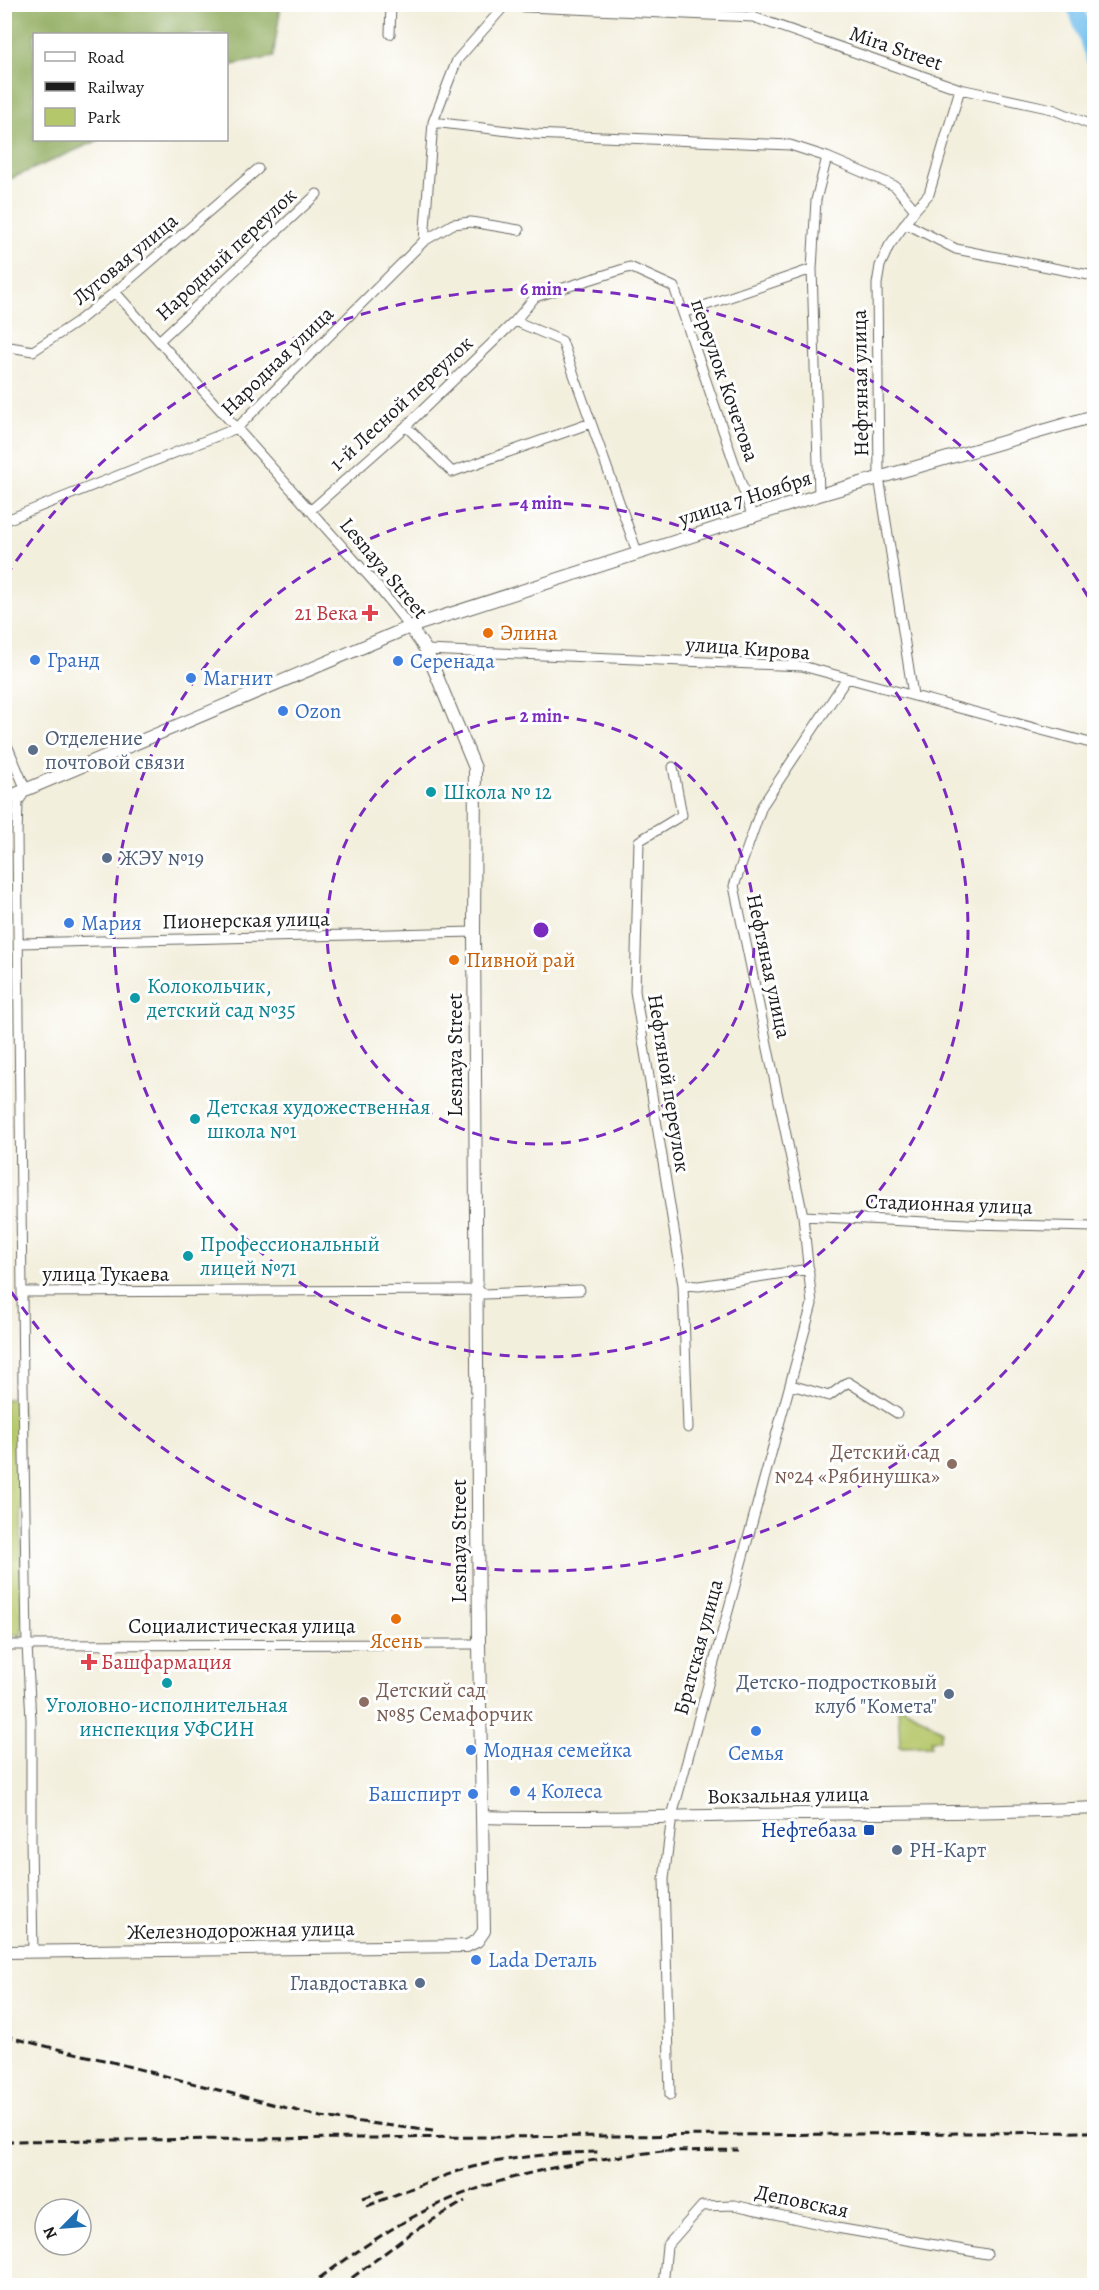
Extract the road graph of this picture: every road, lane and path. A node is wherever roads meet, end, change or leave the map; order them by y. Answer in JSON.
{"nodes":[{"id":1,"x":392,"y":4,"type":"edge"},
{"id":2,"x":506,"y":5,"type":"edge"},
{"id":3,"x":390,"y":34,"type":"dead end"},
{"id":4,"x":960,"y":88,"type":"junction"},
{"id":5,"x":433,"y":122,"type":"junction"},
{"id":6,"x":1095,"y":126,"type":"edge"},
{"id":7,"x":827,"y":157,"type":"junction"},
{"id":8,"x":258,"y":169,"type":"dead end"},
{"id":9,"x":317,"y":194,"type":"dead end"},
{"id":10,"x":915,"y":210,"type":"junction"},
{"id":11,"x":905,"y":223,"type":"junction"},
{"id":12,"x":519,"y":230,"type":"dead end"},
{"id":13,"x":424,"y":241,"type":"junction"},
{"id":14,"x":812,"y":269,"type":"junction"},
{"id":15,"x":1095,"y":276,"type":"edge"},
{"id":16,"x":115,"y":292,"type":"junction"},
{"id":17,"x":683,"y":313,"type":"junction"},
{"id":18,"x":515,"y":321,"type":"junction"},
{"id":19,"x":159,"y":341,"type":"junction"},
{"id":20,"x":4,"y":346,"type":"edge"},
{"id":21,"x":1095,"y":416,"type":"edge"},
{"id":22,"x":591,"y":423,"type":"junction"},
{"id":23,"x":406,"y":426,"type":"junction"},
{"id":24,"x":237,"y":428,"type":"junction"},
{"id":25,"x":879,"y":477,"type":"junction"},
{"id":26,"x":819,"y":495,"type":"junction"},
{"id":27,"x":310,"y":511,"type":"junction"},
{"id":28,"x":753,"y":518,"type":"junction"},
{"id":29,"x":4,"y":521,"type":"edge"},
{"id":30,"x":637,"y":552,"type":"junction"},
{"id":31,"x":410,"y":627,"type":"junction"},
{"id":32,"x":426,"y":650,"type":"junction"},
{"id":33,"x":847,"y":678,"type":"junction"},
{"id":34,"x":913,"y":695,"type":"junction"},
{"id":35,"x":4,"y":738,"type":"edge"},
{"id":36,"x":1095,"y":744,"type":"edge"},
{"id":37,"x":673,"y":767,"type":"dead end"},
{"id":38,"x":27,"y":790,"type":"junction"},
{"id":39,"x":5,"y":799,"type":"edge"},
{"id":40,"x":18,"y":802,"type":"junction"},
{"id":41,"x":474,"y":932,"type":"junction"},
{"id":42,"x":20,"y":943,"type":"junction"},
{"id":43,"x":803,"y":1216,"type":"junction"},
{"id":44,"x":1095,"y":1227,"type":"edge"},
{"id":45,"x":809,"y":1269,"type":"junction"},
{"id":46,"x":683,"y":1285,"type":"junction"},
{"id":47,"x":477,"y":1290,"type":"junction"},
{"id":48,"x":580,"y":1290,"type":"dead end"},
{"id":49,"x":23,"y":1292,"type":"junction"},
{"id":50,"x":791,"y":1385,"type":"junction"},
{"id":51,"x":897,"y":1413,"type":"dead end"},
{"id":52,"x":688,"y":1428,"type":"dead end"},
{"id":53,"x":479,"y":1644,"type":"junction"},
{"id":54,"x":4,"y":1645,"type":"edge"},
{"id":55,"x":27,"y":1645,"type":"junction"},
{"id":56,"x":1095,"y":1808,"type":"edge"},
{"id":57,"x":672,"y":1816,"type":"junction"},
{"id":58,"x":482,"y":1817,"type":"junction"},
{"id":59,"x":477,"y":1941,"type":"joint"},
{"id":60,"x":4,"y":1952,"type":"edge"},
{"id":61,"x":33,"y":1952,"type":"junction"},
{"id":62,"x":670,"y":2095,"type":"dead end"},
{"id":63,"x":987,"y":2254,"type":"dead end"},
{"id":64,"x":663,"y":2286,"type":"edge"}],
"edges":[{"from":1,"to":3,"type":"street"},
{"from":2,"to":4,"type":"street","name":"Mira Street"},
{"from":2,"to":5,"type":"street"},
{"from":4,"to":6,"type":"street","name":"Mira Street"},
{"from":4,"to":10,"type":"street","name":"Нефтяная улица"},
{"from":5,"to":7,"type":"street"},
{"from":5,"to":13,"type":"street"},
{"from":7,"to":10,"type":"street"},
{"from":7,"to":14,"type":"street"},
{"from":8,"to":16,"type":"street","name":"Луговая улица"},
{"from":9,"to":19,"type":"street","name":"Народный переулок"},
{"from":10,"to":11,"type":"street","name":"Нефтяная улица"},
{"from":11,"to":15,"type":"street"},
{"from":11,"to":25,"type":"street","name":"Нефтяная улица"},
{"from":12,"to":13,"type":"street","name":"Народная улица"},
{"from":13,"to":24,"type":"street","name":"Народная улица"},
{"from":14,"to":17,"type":"street"},
{"from":14,"to":26,"type":"street"},
{"from":16,"to":19,"type":"street","name":"Lesnaya Street"},
{"from":16,"to":20,"type":"street","name":"Луговая улица"},
{"from":17,"to":18,"type":"street","name":"переулок Кочетова"},
{"from":17,"to":28,"type":"street","name":"переулок Кочетова"},
{"from":18,"to":22,"type":"street"},
{"from":18,"to":23,"type":"street","name":"1-й Лесной переулок"},
{"from":19,"to":24,"type":"street","name":"Lesnaya Street"},
{"from":21,"to":25,"type":"main road","name":"улица 7 Ноября"},
{"from":22,"to":23,"type":"street"},
{"from":22,"to":30,"type":"street"},
{"from":23,"to":27,"type":"street","name":"1-й Лесной переулок"},
{"from":24,"to":27,"type":"street","name":"Lesnaya Street"},
{"from":24,"to":29,"type":"street","name":"Народная улица"},
{"from":25,"to":26,"type":"main road","name":"улица 7 Ноября"},
{"from":25,"to":34,"type":"street","name":"Нефтяная улица"},
{"from":26,"to":28,"type":"main road","name":"улица 7 Ноября"},
{"from":27,"to":31,"type":"street","name":"Lesnaya Street"},
{"from":28,"to":30,"type":"main road","name":"улица 7 Ноября"},
{"from":30,"to":31,"type":"main road","name":"улица 7 Ноября"},
{"from":31,"to":32,"type":"main road","name":"Lesnaya Street"},
{"from":31,"to":38,"type":"main road","name":"улица 7 Ноября"},
{"from":32,"to":33,"type":"street","name":"улица Кирова"},
{"from":32,"to":41,"type":"main road","name":"Lesnaya Street"},
{"from":33,"to":34,"type":"street","name":"улица Кирова"},
{"from":33,"to":43,"type":"street","name":"Нефтяная улица"},
{"from":34,"to":36,"type":"street","name":"улица Кирова"},
{"from":35,"to":38,"type":"street"},
{"from":37,"to":46,"type":"street","name":"Нефтяной переулок"},
{"from":38,"to":39,"type":"main road","name":"улица 7 Ноября"},
{"from":38,"to":40,"type":"street"},
{"from":39,"to":40,"type":"street"},
{"from":40,"to":42,"type":"street"},
{"from":41,"to":42,"type":"street","name":"Пионерская улица"},
{"from":41,"to":47,"type":"main road","name":"Lesnaya Street"},
{"from":42,"to":49,"type":"street"},
{"from":43,"to":44,"type":"street","name":"Стадионная улица"},
{"from":43,"to":45,"type":"street","name":"Братская улица"},
{"from":45,"to":46,"type":"street"},
{"from":45,"to":50,"type":"street","name":"Братская улица"},
{"from":46,"to":52,"type":"street","name":"Нефтяной переулок"},
{"from":47,"to":48,"type":"street","name":"улица Тукаева"},
{"from":47,"to":49,"type":"street","name":"улица Тукаева"},
{"from":47,"to":53,"type":"main road","name":"Lesnaya Street"},
{"from":49,"to":55,"type":"street"},
{"from":50,"to":51,"type":"street"},
{"from":50,"to":57,"type":"street","name":"Братская улица"},
{"from":53,"to":55,"type":"street","name":"Социалистическая улица"},
{"from":53,"to":58,"type":"main road","name":"Lesnaya Street"},
{"from":54,"to":55,"type":"street","name":"Социалистическая улица"},
{"from":55,"to":61,"type":"street"},
{"from":56,"to":57,"type":"main road","name":"Вокзальная улица"},
{"from":57,"to":58,"type":"main road","name":"Вокзальная улица"},
{"from":57,"to":62,"type":"street","name":"Братская улица"},
{"from":58,"to":59,"type":"main road","name":"Lesnaya Street"},
{"from":59,"to":61,"type":"main road","name":"Железнодорожная улица"},
{"from":60,"to":61,"type":"main road","name":"Железнодорожная улица"},
{"from":63,"to":64,"type":"street","name":"Деповская"}]}
